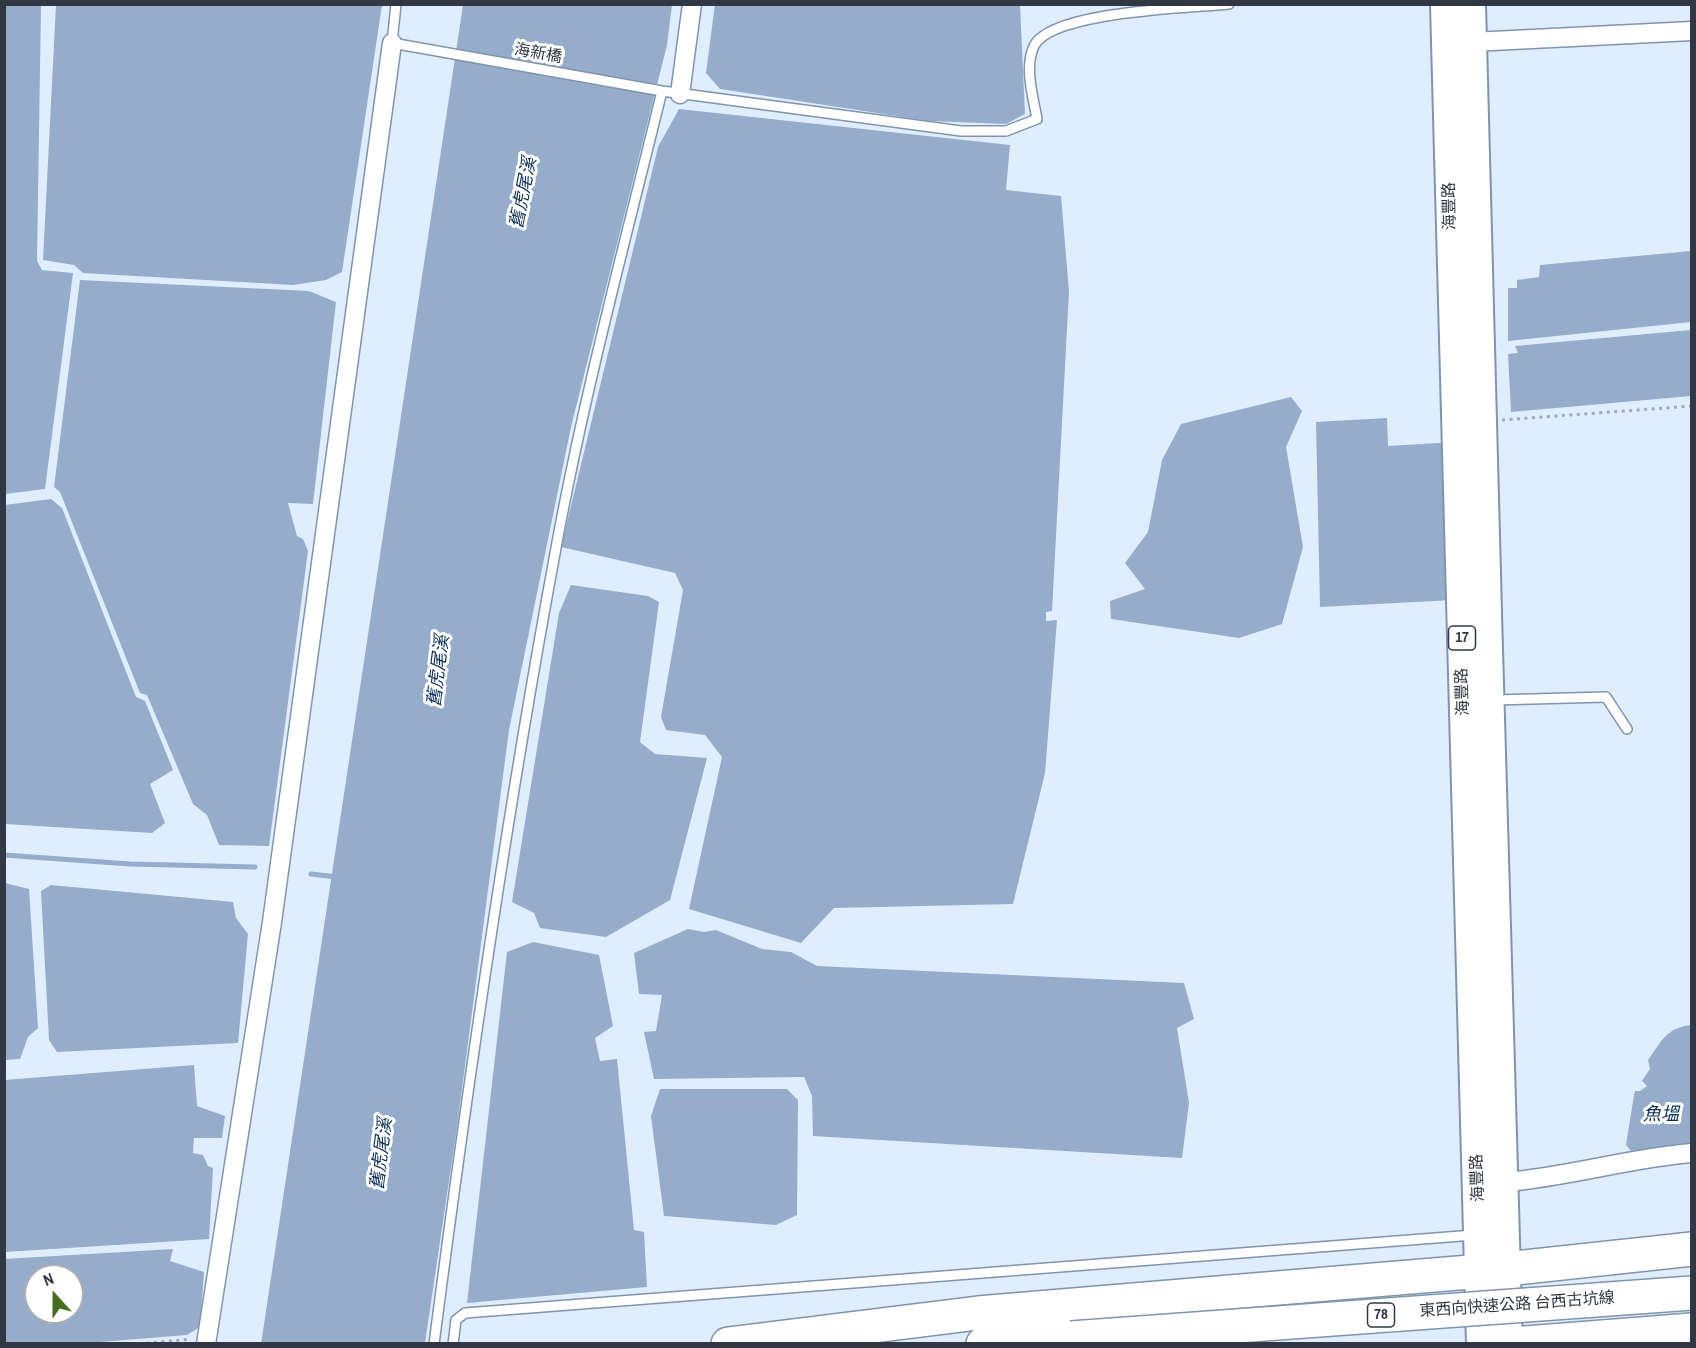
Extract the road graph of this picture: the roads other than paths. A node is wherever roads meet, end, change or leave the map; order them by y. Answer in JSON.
{"nodes":[{"id":1,"x":396,"y":4,"type":"edge"},
{"id":2,"x":692,"y":4,"type":"edge"},
{"id":3,"x":1229,"y":4,"type":"edge"},
{"id":4,"x":1445,"y":4,"type":"edge"},
{"id":5,"x":1472,"y":4,"type":"edge"},
{"id":6,"x":1692,"y":31,"type":"edge"},
{"id":7,"x":1472,"y":42,"type":"junction"},
{"id":8,"x":392,"y":43,"type":"junction"},
{"id":9,"x":662,"y":91,"type":"junction"},
{"id":10,"x":680,"y":94,"type":"junction"},
{"id":11,"x":1491,"y":700,"type":"junction"},
{"id":12,"x":1627,"y":729,"type":"dead end"},
{"id":13,"x":1692,"y":1153,"type":"edge"},
{"id":14,"x":1506,"y":1182,"type":"junction"},
{"id":15,"x":1479,"y":1235,"type":"junction"},
{"id":16,"x":1692,"y":1250,"type":"edge"},
{"id":17,"x":1493,"y":1270,"type":"junction"},
{"id":18,"x":1692,"y":1293,"type":"edge"},
{"id":19,"x":1689,"y":1330,"type":"edge"},
{"id":20,"x":207,"y":1340,"type":"edge"},
{"id":21,"x":434,"y":1344,"type":"edge"},
{"id":22,"x":453,"y":1344,"type":"edge"},
{"id":23,"x":728,"y":1344,"type":"edge"},
{"id":24,"x":983,"y":1344,"type":"edge"},
{"id":25,"x":1480,"y":1344,"type":"edge"},
{"id":26,"x":1508,"y":1344,"type":"edge"},
{"id":27,"x":1513,"y":1344,"type":"edge"}],
"edges":[{"from":1,"to":8,"type":"lane"},
{"from":2,"to":10,"type":"street"},
{"from":3,"to":10,"type":"lane","name":"海新橋"},
{"from":4,"to":15,"type":"main road","name":"海豐路","number":"17"},
{"from":5,"to":7,"type":"main road","name":"海豐路","number":"17"},
{"from":6,"to":7,"type":"street"},
{"from":7,"to":11,"type":"main road","name":"海豐路","number":"17"},
{"from":8,"to":9,"type":"lane","name":"海新橋"},
{"from":8,"to":20,"type":"street"},
{"from":9,"to":10,"type":"lane","name":"海新橋"},
{"from":9,"to":21,"type":"lane"},
{"from":11,"to":12,"type":"lane"},
{"from":11,"to":14,"type":"main road","name":"海豐路","number":"17"},
{"from":13,"to":14,"type":"street"},
{"from":14,"to":17,"type":"main road","name":"海豐路","number":"17"},
{"from":15,"to":17,"type":"main road","name":"海豐路","number":"17"},
{"from":15,"to":22,"type":"lane"},
{"from":16,"to":17,"type":"highway"},
{"from":17,"to":23,"type":"highway"},
{"from":17,"to":25,"type":"main road","number":"17"},
{"from":17,"to":26,"type":"main road","number":"17"},
{"from":18,"to":24,"type":"highway","name":"東西向快速公路 台西古坑線","number":"78","bridge":true},
{"from":19,"to":27,"type":"highway"}]}
